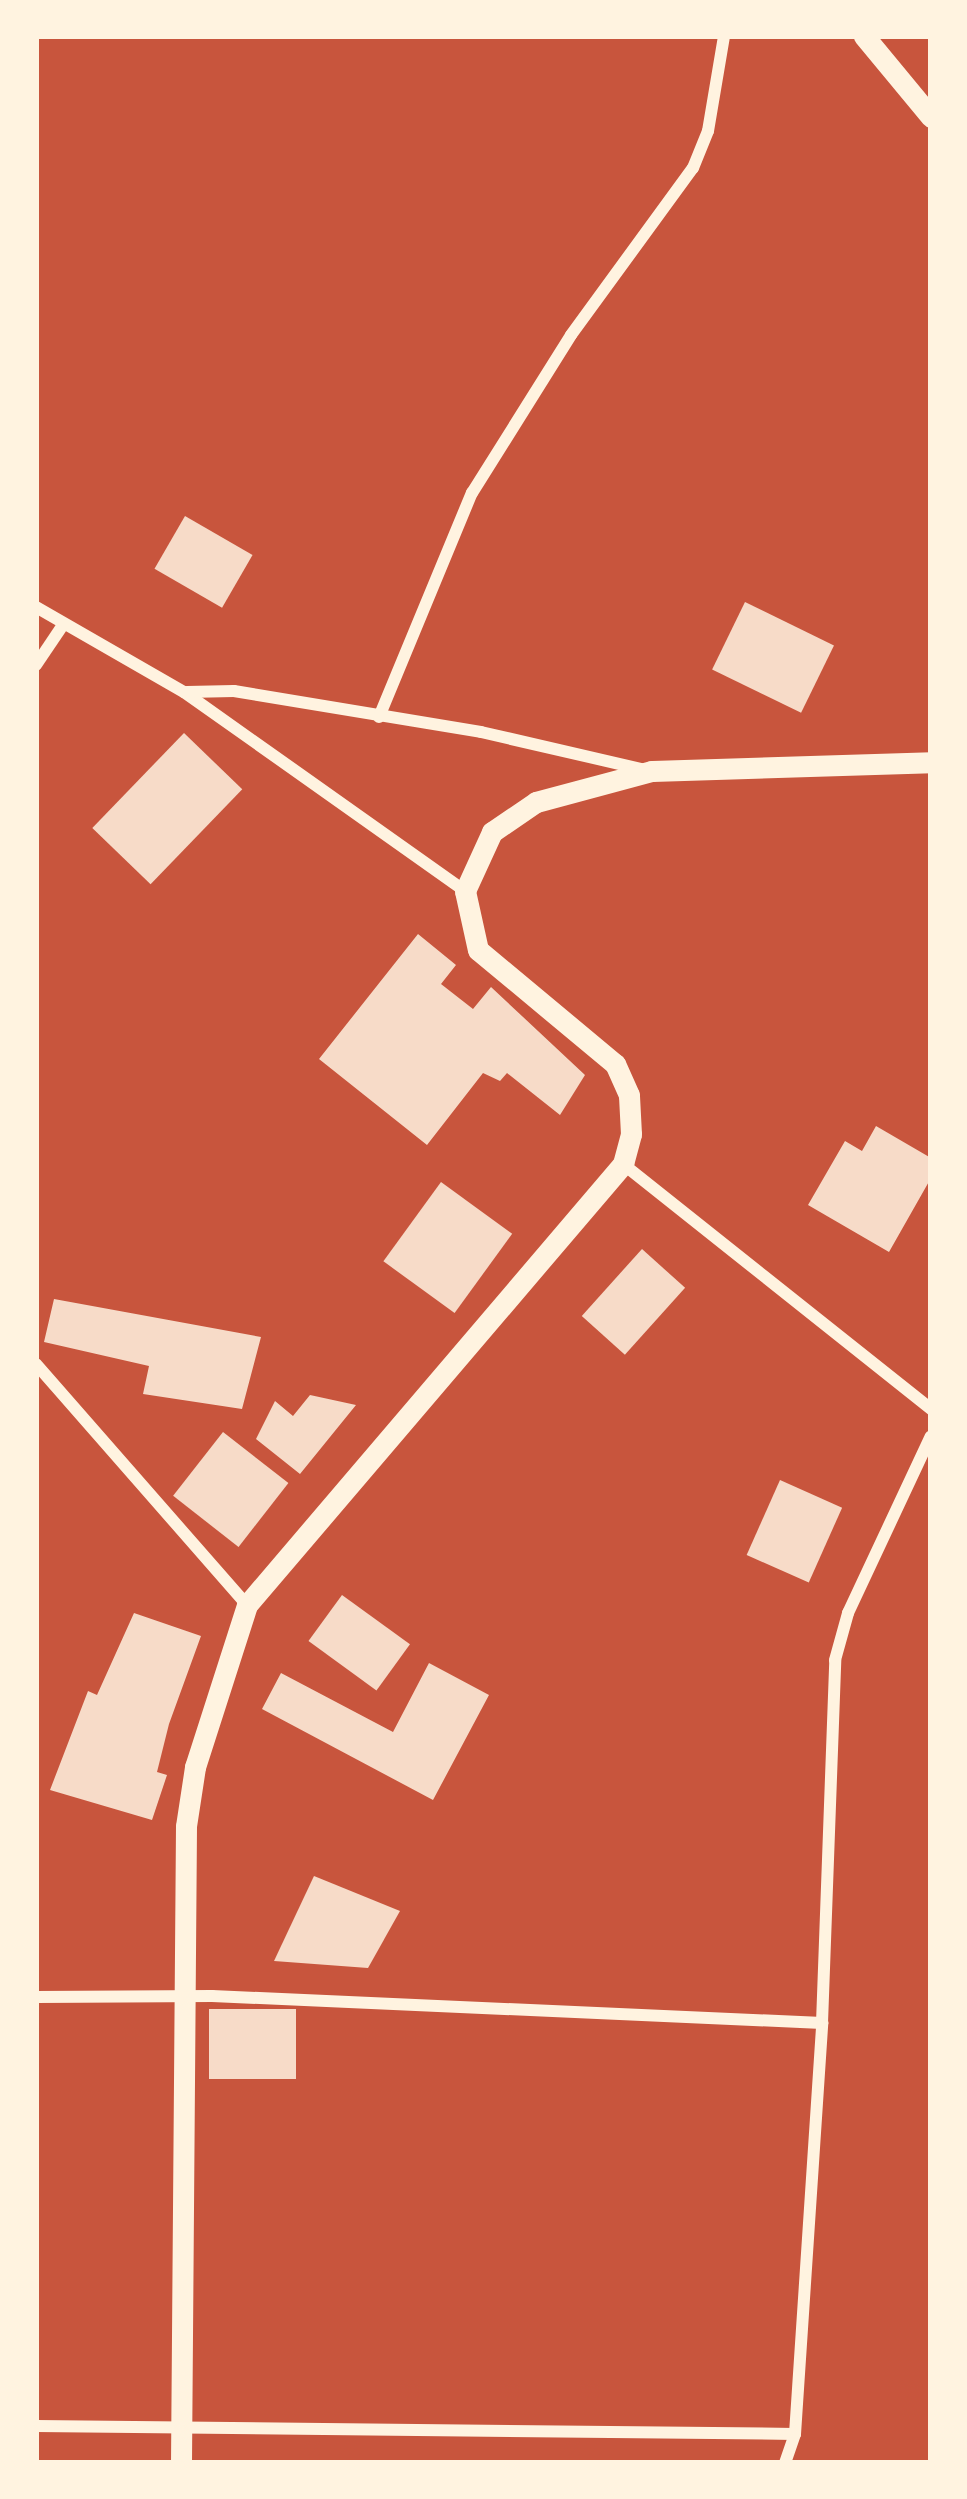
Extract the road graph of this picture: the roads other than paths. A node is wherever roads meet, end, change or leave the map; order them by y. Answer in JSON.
{"nodes":[{"id":1,"x":724,"y":36,"type":"edge"},
{"id":2,"x":864,"y":36,"type":"edge"},
{"id":3,"x":931,"y":117,"type":"edge"},
{"id":4,"x":36,"y":607,"type":"edge"},
{"id":5,"x":63,"y":625,"type":"junction"},
{"id":6,"x":36,"y":665,"type":"edge"},
{"id":7,"x":184,"y":692,"type":"junction"},
{"id":8,"x":380,"y":717,"type":"junction"},
{"id":9,"x":931,"y":762,"type":"edge"},
{"id":10,"x":652,"y":771,"type":"junction"},
{"id":11,"x":465,"y":891,"type":"junction"},
{"id":12,"x":623,"y":1164,"type":"junction"},
{"id":13,"x":36,"y":1364,"type":"edge"},
{"id":14,"x":931,"y":1408,"type":"edge"},
{"id":15,"x":931,"y":1436,"type":"edge"},
{"id":16,"x":247,"y":1605,"type":"junction"},
{"id":17,"x":180,"y":1995,"type":"junction"},
{"id":18,"x":36,"y":1997,"type":"edge"},
{"id":19,"x":822,"y":2023,"type":"junction"},
{"id":20,"x":36,"y":2426,"type":"edge"},
{"id":21,"x":184,"y":2426,"type":"junction"},
{"id":22,"x":795,"y":2434,"type":"junction"},
{"id":23,"x":181,"y":2463,"type":"edge"},
{"id":24,"x":785,"y":2463,"type":"edge"}],
"edges":[{"from":1,"to":8,"type":"street"},
{"from":2,"to":3,"type":"street"},
{"from":4,"to":5,"type":"street"},
{"from":5,"to":6,"type":"street"},
{"from":5,"to":7,"type":"street"},
{"from":7,"to":8,"type":"street"},
{"from":7,"to":11,"type":"street"},
{"from":8,"to":10,"type":"street"},
{"from":9,"to":10,"type":"street"},
{"from":10,"to":11,"type":"street"},
{"from":11,"to":12,"type":"street"},
{"from":12,"to":14,"type":"street"},
{"from":12,"to":16,"type":"street"},
{"from":13,"to":16,"type":"street"},
{"from":15,"to":19,"type":"street"},
{"from":16,"to":17,"type":"street"},
{"from":17,"to":18,"type":"street"},
{"from":17,"to":19,"type":"street"},
{"from":17,"to":21,"type":"street"},
{"from":19,"to":22,"type":"street"},
{"from":20,"to":21,"type":"street"},
{"from":21,"to":22,"type":"street"},
{"from":21,"to":23,"type":"street"},
{"from":22,"to":24,"type":"street"}]}
